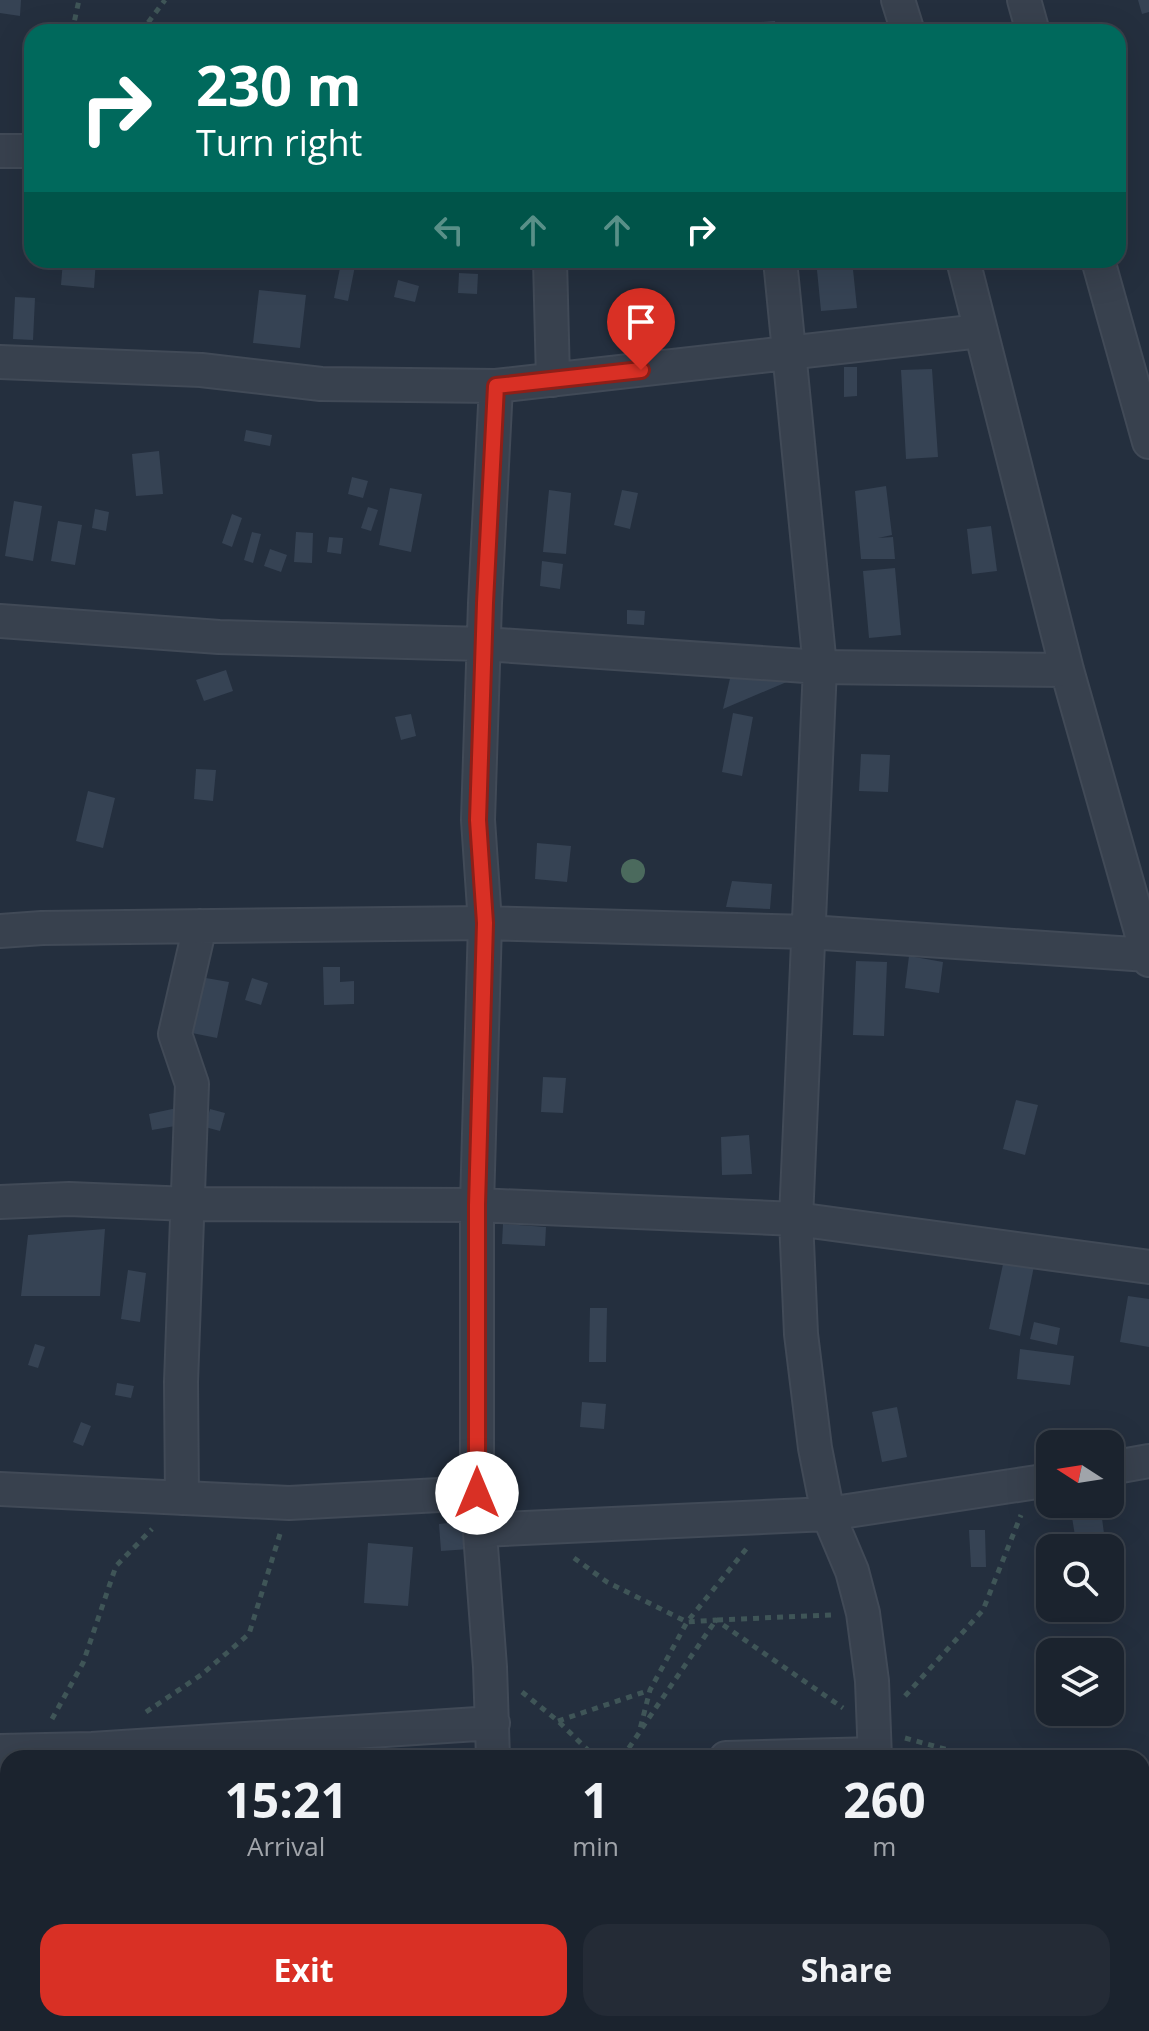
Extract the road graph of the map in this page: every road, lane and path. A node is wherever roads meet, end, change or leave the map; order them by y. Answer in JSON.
{"nodes":[{"id":1,"x":79,"y":0,"type":"edge"},
{"id":2,"x":165,"y":0,"type":"edge"},
{"id":3,"x":898,"y":0,"type":"edge"},
{"id":4,"x":1024,"y":0,"type":"edge"},
{"id":5,"x":74,"y":24,"type":"edge"},
{"id":6,"x":147,"y":24,"type":"edge"},
{"id":7,"x":906,"y":24,"type":"edge"},
{"id":8,"x":1031,"y":24,"type":"edge"},
{"id":9,"x":0,"y":151,"type":"edge"},
{"id":10,"x":24,"y":151,"type":"edge"},
{"id":11,"x":550,"y":268,"type":"edge"},
{"id":12,"x":781,"y":268,"type":"edge"},
{"id":13,"x":965,"y":268,"type":"edge"},
{"id":14,"x":1100,"y":268,"type":"edge"},
{"id":15,"x":980,"y":331,"type":"junction"},
{"id":16,"x":789,"y":353,"type":"junction"},
{"id":17,"x":0,"y":362,"type":"edge"},
{"id":18,"x":553,"y":380,"type":"junction"},
{"id":19,"x":496,"y":386,"type":"junction"},
{"id":20,"x":1149,"y":442,"type":"edge"},
{"id":21,"x":0,"y":621,"type":"edge"},
{"id":22,"x":484,"y":644,"type":"junction"},
{"id":23,"x":820,"y":667,"type":"junction"},
{"id":24,"x":1067,"y":670,"type":"junction"},
{"id":25,"x":485,"y":923,"type":"junction"},
{"id":26,"x":200,"y":926,"type":"junction"},
{"id":27,"x":0,"y":931,"type":"edge"},
{"id":28,"x":809,"y":932,"type":"junction"},
{"id":29,"x":1148,"y":958,"type":"edge"},
{"id":30,"x":0,"y":1202,"type":"edge"},
{"id":31,"x":189,"y":1204,"type":"junction"},
{"id":32,"x":477,"y":1205,"type":"junction"},
{"id":33,"x":796,"y":1219,"type":"junction"},
{"id":34,"x":1149,"y":1267,"type":"edge"},
{"id":35,"x":1149,"y":1461,"type":"edge"},
{"id":36,"x":1124,"y":1465,"type":"edge"},
{"id":37,"x":1036,"y":1482,"type":"edge"},
{"id":38,"x":0,"y":1489,"type":"edge"},
{"id":39,"x":477,"y":1493,"type":"junction"},
{"id":40,"x":1036,"y":1494,"type":"edge"},
{"id":41,"x":182,"y":1498,"type":"junction"},
{"id":42,"x":289,"y":1503,"type":"junction"},
{"id":43,"x":828,"y":1514,"type":"junction"},
{"id":44,"x":771,"y":1518,"type":"junction"},
{"id":45,"x":532,"y":1527,"type":"junction"},
{"id":46,"x":480,"y":1530,"type":"junction"},
{"id":47,"x":863,"y":1613,"type":"junction"},
{"id":48,"x":716,"y":1620,"type":"junction"},
{"id":49,"x":687,"y":1622,"type":"junction"},
{"id":50,"x":490,"y":1667,"type":"junction"},
{"id":51,"x":650,"y":1690,"type":"junction"},
{"id":52,"x":140,"y":1716,"type":"dead end"},
{"id":53,"x":558,"y":1721,"type":"junction"},
{"id":54,"x":493,"y":1723,"type":"junction"},
{"id":55,"x":639,"y":1733,"type":"junction"},
{"id":56,"x":875,"y":1747,"type":"edge"},
{"id":57,"x":35,"y":1750,"type":"edge"},
{"id":58,"x":66,"y":1750,"type":"edge"},
{"id":59,"x":493,"y":1750,"type":"edge"},
{"id":60,"x":588,"y":1750,"type":"edge"},
{"id":61,"x":627,"y":1750,"type":"edge"},
{"id":62,"x":834,"y":1750,"type":"edge"},
{"id":63,"x":903,"y":1750,"type":"edge"}],
"edges":[{"from":1,"to":5,"type":"path"},
{"from":2,"to":6,"type":"path"},
{"from":3,"to":7,"type":"street"},
{"from":4,"to":8,"type":"street"},
{"from":9,"to":10,"type":"street"},
{"from":11,"to":18,"type":"street"},
{"from":12,"to":16,"type":"street"},
{"from":13,"to":15,"type":"street"},
{"from":14,"to":20,"type":"street"},
{"from":15,"to":16,"type":"street"},
{"from":15,"to":24,"type":"street"},
{"from":16,"to":18,"type":"street"},
{"from":16,"to":23,"type":"street"},
{"from":17,"to":19,"type":"street"},
{"from":18,"to":19,"type":"street"},
{"from":19,"to":22,"type":"street"},
{"from":21,"to":22,"type":"street"},
{"from":22,"to":23,"type":"street"},
{"from":22,"to":25,"type":"street"},
{"from":23,"to":24,"type":"street"},
{"from":23,"to":28,"type":"street"},
{"from":24,"to":29,"type":"street"},
{"from":25,"to":26,"type":"street"},
{"from":25,"to":28,"type":"street"},
{"from":25,"to":32,"type":"street"},
{"from":26,"to":27,"type":"street"},
{"from":26,"to":31,"type":"street"},
{"from":28,"to":29,"type":"street"},
{"from":28,"to":33,"type":"street"},
{"from":30,"to":31,"type":"street"},
{"from":31,"to":32,"type":"street"},
{"from":31,"to":41,"type":"street"},
{"from":32,"to":33,"type":"street"},
{"from":32,"to":39,"type":"street"},
{"from":33,"to":34,"type":"street"},
{"from":33,"to":43,"type":"street"},
{"from":35,"to":36,"type":"street"},
{"from":37,"to":43,"type":"street"},
{"from":38,"to":41,"type":"street"},
{"from":39,"to":42,"type":"street"},
{"from":39,"to":46,"type":"street"},
{"from":40,"to":56,"type":"path"},
{"from":41,"to":42,"type":"street"},
{"from":41,"to":57,"type":"path"},
{"from":42,"to":52,"type":"path"},
{"from":43,"to":44,"type":"street"},
{"from":43,"to":47,"type":"street"},
{"from":44,"to":45,"type":"street"},
{"from":44,"to":49,"type":"path"},
{"from":45,"to":46,"type":"street"},
{"from":45,"to":49,"type":"path"},
{"from":46,"to":50,"type":"street"},
{"from":47,"to":48,"type":"path"},
{"from":47,"to":56,"type":"street"},
{"from":48,"to":49,"type":"path"},
{"from":48,"to":55,"type":"path"},
{"from":48,"to":56,"type":"path"},
{"from":49,"to":51,"type":"path"},
{"from":50,"to":53,"type":"path"},
{"from":50,"to":54,"type":"street"},
{"from":51,"to":53,"type":"path"},
{"from":51,"to":55,"type":"path"},
{"from":53,"to":60,"type":"path"},
{"from":54,"to":58,"type":"street"},
{"from":54,"to":59,"type":"street"},
{"from":55,"to":61,"type":"path"},
{"from":56,"to":62,"type":"street"},
{"from":56,"to":63,"type":"path"}]}
